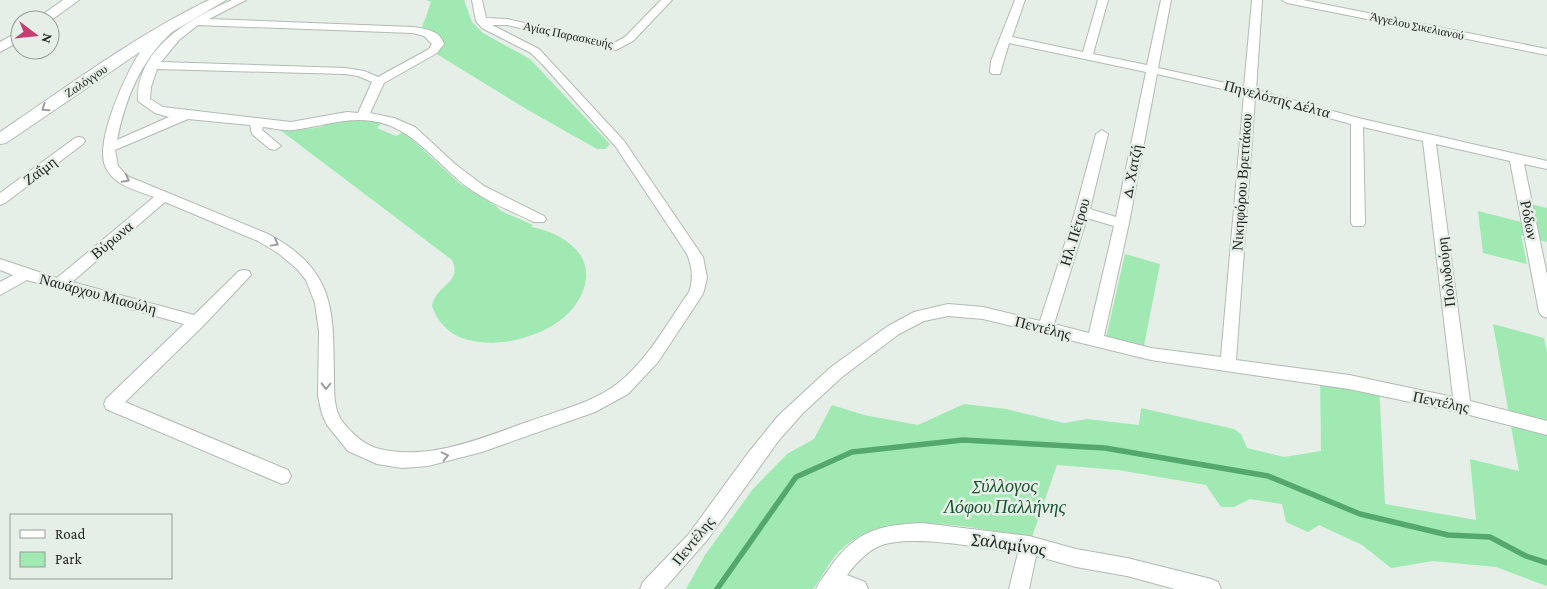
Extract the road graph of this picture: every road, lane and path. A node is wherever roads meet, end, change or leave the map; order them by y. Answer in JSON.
{"nodes":[{"id":1,"x":72,"y":0,"type":"edge"},
{"id":2,"x":219,"y":0,"type":"edge"},
{"id":3,"x":241,"y":0,"type":"edge"},
{"id":4,"x":477,"y":0,"type":"edge"},
{"id":5,"x":667,"y":0,"type":"edge"},
{"id":6,"x":1020,"y":0,"type":"edge"},
{"id":7,"x":1103,"y":0,"type":"edge"},
{"id":8,"x":1166,"y":0,"type":"edge"},
{"id":9,"x":1257,"y":0,"type":"edge"},
{"id":10,"x":1287,"y":0,"type":"edge"},
{"id":11,"x":57,"y":10,"type":"edge"},
{"id":12,"x":481,"y":21,"type":"junction"},
{"id":13,"x":196,"y":22,"type":"junction"},
{"id":14,"x":174,"y":24,"type":"junction"},
{"id":15,"x":1005,"y":39,"type":"junction"},
{"id":16,"x":1547,"y":52,"type":"edge"},
{"id":17,"x":1087,"y":56,"type":"junction"},
{"id":18,"x":153,"y":65,"type":"junction"},
{"id":19,"x":1151,"y":69,"type":"junction"},
{"id":20,"x":996,"y":72,"type":"dead end"},
{"id":21,"x":379,"y":81,"type":"junction"},
{"id":22,"x":1249,"y":91,"type":"junction"},
{"id":23,"x":170,"y":113,"type":"junction"},
{"id":24,"x":191,"y":116,"type":"junction"},
{"id":25,"x":362,"y":116,"type":"junction"},
{"id":26,"x":1357,"y":122,"type":"junction"},
{"id":27,"x":257,"y":123,"type":"junction"},
{"id":28,"x":1102,"y":134,"type":"dead end"},
{"id":29,"x":1,"y":136,"type":"edge"},
{"id":30,"x":1430,"y":138,"type":"junction"},
{"id":31,"x":79,"y":141,"type":"dead end"},
{"id":32,"x":109,"y":143,"type":"junction"},
{"id":33,"x":275,"y":146,"type":"dead end"},
{"id":34,"x":1516,"y":158,"type":"junction"},
{"id":35,"x":1547,"y":165,"type":"edge"},
{"id":36,"x":164,"y":196,"type":"junction"},
{"id":37,"x":0,"y":200,"type":"edge"},
{"id":38,"x":1082,"y":212,"type":"junction"},
{"id":39,"x":539,"y":220,"type":"dead end"},
{"id":40,"x":1122,"y":223,"type":"junction"},
{"id":41,"x":1358,"y":223,"type":"dead end"},
{"id":42,"x":0,"y":264,"type":"edge"},
{"id":43,"x":26,"y":274,"type":"junction"},
{"id":44,"x":244,"y":275,"type":"dead end"},
{"id":45,"x":60,"y":284,"type":"junction"},
{"id":46,"x":0,"y":289,"type":"edge"},
{"id":47,"x":1547,"y":312,"type":"edge"},
{"id":48,"x":198,"y":322,"type":"junction"},
{"id":49,"x":1046,"y":328,"type":"junction"},
{"id":50,"x":1095,"y":341,"type":"junction"},
{"id":51,"x":1228,"y":364,"type":"junction"},
{"id":52,"x":1462,"y":406,"type":"junction"},
{"id":53,"x":1547,"y":428,"type":"edge"},
{"id":54,"x":282,"y":476,"type":"dead end"},
{"id":55,"x":1029,"y":545,"type":"junction"},
{"id":56,"x":1160,"y":582,"type":"edge"},
{"id":57,"x":829,"y":584,"type":"edge"},
{"id":58,"x":650,"y":589,"type":"edge"},
{"id":59,"x":858,"y":589,"type":"edge"},
{"id":60,"x":1019,"y":589,"type":"edge"},
{"id":61,"x":1211,"y":589,"type":"edge"}],
"edges":[{"from":1,"to":11,"type":"street"},
{"from":2,"to":14,"type":"street","name":"Ζαλόγγου"},
{"from":3,"to":13,"type":"street"},
{"from":4,"to":12,"type":"street"},
{"from":5,"to":12,"type":"street","name":"Αγίας Παρασκευής"},
{"from":6,"to":15,"type":"street"},
{"from":7,"to":17,"type":"street"},
{"from":8,"to":19,"type":"street","name":"Δ. Χατζή"},
{"from":9,"to":22,"type":"street","name":"Νικηφόρου Βρεττάκου"},
{"from":10,"to":16,"type":"street","name":"Άγγελου Σικελιανού"},
{"from":36,"to":12,"type":"street","one_way":true},
{"from":13,"to":18,"type":"street"},
{"from":13,"to":21,"type":"street"},
{"from":14,"to":29,"type":"street","name":"Ζαλόγγου","one_way":true},
{"from":14,"to":32,"type":"street"},
{"from":15,"to":17,"type":"street","name":"Πηνελόπης Δέλτα"},
{"from":15,"to":20,"type":"street"},
{"from":17,"to":19,"type":"street","name":"Πηνελόπης Δέλτα"},
{"from":18,"to":21,"type":"street"},
{"from":18,"to":23,"type":"street"},
{"from":19,"to":22,"type":"street","name":"Πηνελόπης Δέλτα"},
{"from":19,"to":40,"type":"street","name":"Δ. Χατζή"},
{"from":21,"to":25,"type":"street"},
{"from":22,"to":26,"type":"street","name":"Πηνελόπης Δέλτα"},
{"from":22,"to":51,"type":"street","name":"Νικηφόρου Βρεττάκου"},
{"from":23,"to":24,"type":"street"},
{"from":23,"to":32,"type":"street"},
{"from":24,"to":27,"type":"street"},
{"from":24,"to":32,"type":"street"},
{"from":25,"to":27,"type":"street"},
{"from":25,"to":39,"type":"street"},
{"from":26,"to":30,"type":"street","name":"Πηνελόπης Δέλτα"},
{"from":26,"to":41,"type":"street"},
{"from":27,"to":33,"type":"street"},
{"from":28,"to":38,"type":"street","name":"Ηλ. Πέτρου"},
{"from":30,"to":34,"type":"street","name":"Πηνελόπης Δέλτα"},
{"from":30,"to":52,"type":"street","name":"Πολυδούρη"},
{"from":31,"to":37,"type":"street","name":"Ζαΐμη"},
{"from":32,"to":36,"type":"street","one_way":true},
{"from":34,"to":35,"type":"street","name":"Πηνελόπης Δέλτα"},
{"from":34,"to":47,"type":"street","name":"Ρόδων"},
{"from":36,"to":45,"type":"street","name":"Βύρωνα"},
{"from":38,"to":40,"type":"street"},
{"from":38,"to":49,"type":"street","name":"Ηλ. Πέτρου"},
{"from":40,"to":50,"type":"street","name":"Δ. Χατζή"},
{"from":42,"to":43,"type":"street","name":"Ναυάρχου Μιαούλη"},
{"from":43,"to":45,"type":"street","name":"Ναυάρχου Μιαούλη"},
{"from":43,"to":46,"type":"street"},
{"from":44,"to":48,"type":"street"},
{"from":45,"to":48,"type":"street","name":"Ναυάρχου Μιαούλη"},
{"from":48,"to":54,"type":"street"},
{"from":49,"to":50,"type":"street","name":"Πεντέλης"},
{"from":49,"to":58,"type":"street","name":"Πεντέλης"},
{"from":50,"to":51,"type":"street","name":"Πεντέλης"},
{"from":51,"to":52,"type":"street","name":"Πεντέλης"},
{"from":52,"to":53,"type":"street","name":"Πεντέλης"},
{"from":55,"to":56,"type":"street","name":"Σαλαμίνος"},
{"from":55,"to":57,"type":"street","name":"Σαλαμίνος"},
{"from":55,"to":60,"type":"street"},
{"from":56,"to":61,"type":"street","name":"Σαλαμίνος"},
{"from":57,"to":59,"type":"street"}]}
